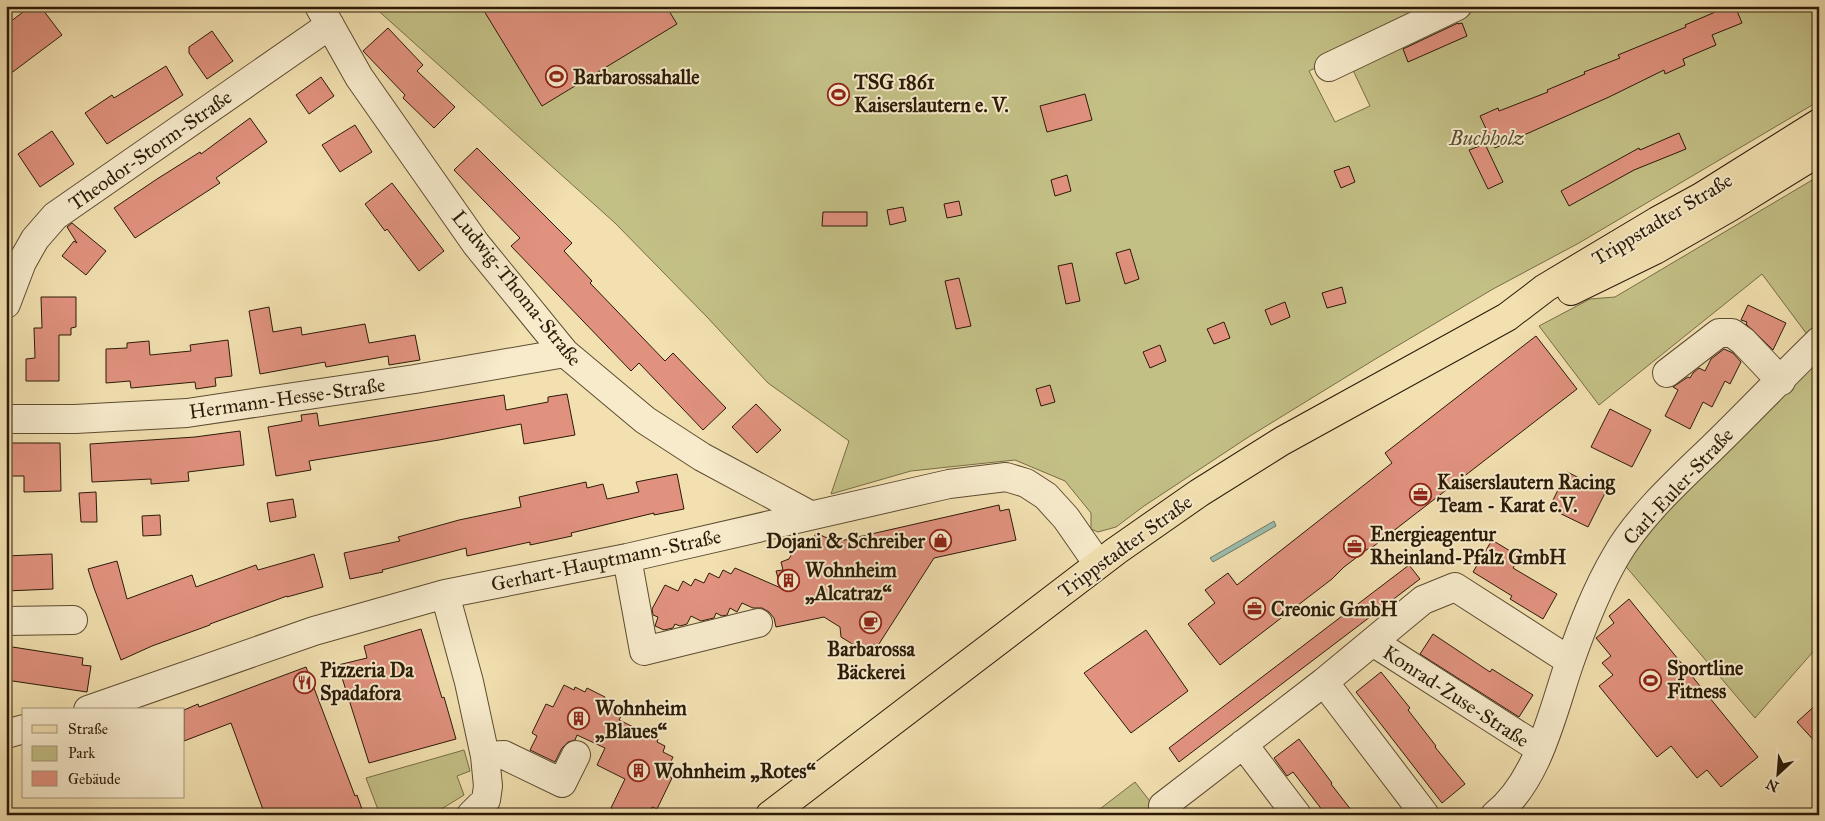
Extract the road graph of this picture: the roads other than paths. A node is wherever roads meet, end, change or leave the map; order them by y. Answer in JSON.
{"nodes":[{"id":1,"x":1457,"y":6,"type":"edge"},
{"id":2,"x":324,"y":16,"type":"edge"},
{"id":3,"x":1329,"y":67,"type":"dead end"},
{"id":4,"x":1819,"y":123,"type":"edge"},
{"id":5,"x":1819,"y":152,"type":"edge"},
{"id":6,"x":6,"y":304,"type":"edge"},
{"id":7,"x":1508,"y":317,"type":"junction"},
{"id":8,"x":1819,"y":341,"type":"edge"},
{"id":9,"x":565,"y":353,"type":"junction"},
{"id":10,"x":1667,"y":373,"type":"dead end"},
{"id":11,"x":1781,"y":380,"type":"junction"},
{"id":12,"x":6,"y":419,"type":"edge"},
{"id":13,"x":810,"y":515,"type":"junction"},
{"id":14,"x":626,"y":558,"type":"junction"},
{"id":15,"x":1098,"y":564,"type":"junction"},
{"id":16,"x":446,"y":594,"type":"junction"},
{"id":17,"x":73,"y":620,"type":"dead end"},
{"id":18,"x":6,"y":621,"type":"edge"},
{"id":19,"x":758,"y":623,"type":"dead end"},
{"id":20,"x":1373,"y":642,"type":"junction"},
{"id":21,"x":1570,"y":661,"type":"junction"},
{"id":22,"x":1324,"y":682,"type":"junction"},
{"id":23,"x":94,"y":708,"type":"edge"},
{"id":24,"x":22,"y":730,"type":"edge"},
{"id":25,"x":6,"y":734,"type":"edge"},
{"id":26,"x":1243,"y":744,"type":"junction"},
{"id":27,"x":1540,"y":749,"type":"junction"},
{"id":28,"x":576,"y":755,"type":"dead end"},
{"id":29,"x":485,"y":756,"type":"junction"},
{"id":30,"x":483,"y":810,"type":"edge"},
{"id":31,"x":770,"y":815,"type":"edge"},
{"id":32,"x":1169,"y":815,"type":"edge"},
{"id":33,"x":1296,"y":815,"type":"edge"},
{"id":34,"x":1426,"y":815,"type":"edge"},
{"id":35,"x":1495,"y":815,"type":"edge"}],
"edges":[{"from":1,"to":3,"type":"street"},
{"from":2,"to":6,"type":"street","name":"Theodor-Storm-Straße"},
{"from":2,"to":9,"type":"street","name":"Ludwig-Thoma-Straße"},
{"from":4,"to":7,"type":"main road","name":"Trippstadter Straße"},
{"from":5,"to":7,"type":"main road","name":"Trippstadter Straße"},
{"from":7,"to":15,"type":"main road","name":"Trippstadter Straße"},
{"from":8,"to":11,"type":"street","name":"Carl-Euler-Straße"},
{"from":9,"to":12,"type":"street","name":"Hermann-Hesse-Straße"},
{"from":9,"to":13,"type":"street","name":"Ludwig-Thoma-Straße"},
{"from":10,"to":11,"type":"street"},
{"from":11,"to":21,"type":"street","name":"Carl-Euler-Straße"},
{"from":13,"to":14,"type":"street","name":"Gerhart-Hauptmann-Straße"},
{"from":13,"to":15,"type":"street","name":"Gerhart-Hauptmann-Straße"},
{"from":14,"to":16,"type":"street","name":"Gerhart-Hauptmann-Straße"},
{"from":14,"to":19,"type":"street"},
{"from":15,"to":31,"type":"main road","name":"Trippstadter Straße"},
{"from":16,"to":23,"type":"street","name":"Gerhart-Hauptmann-Straße"},
{"from":16,"to":29,"type":"street"},
{"from":17,"to":18,"type":"street"},
{"from":20,"to":21,"type":"street","name":"Konrad-Zuse-Straße"},
{"from":20,"to":22,"type":"street","name":"Konrad-Zuse-Straße"},
{"from":20,"to":27,"type":"street","name":"Konrad-Zuse-Straße"},
{"from":21,"to":27,"type":"street","name":"Carl-Euler-Straße"},
{"from":22,"to":26,"type":"street","name":"Konrad-Zuse-Straße"},
{"from":22,"to":34,"type":"street"},
{"from":24,"to":25,"type":"street"},
{"from":26,"to":32,"type":"street","name":"Konrad-Zuse-Straße"},
{"from":26,"to":33,"type":"street"},
{"from":27,"to":35,"type":"street","name":"Carl-Euler-Straße"},
{"from":28,"to":29,"type":"street"},
{"from":29,"to":30,"type":"street"}]}
